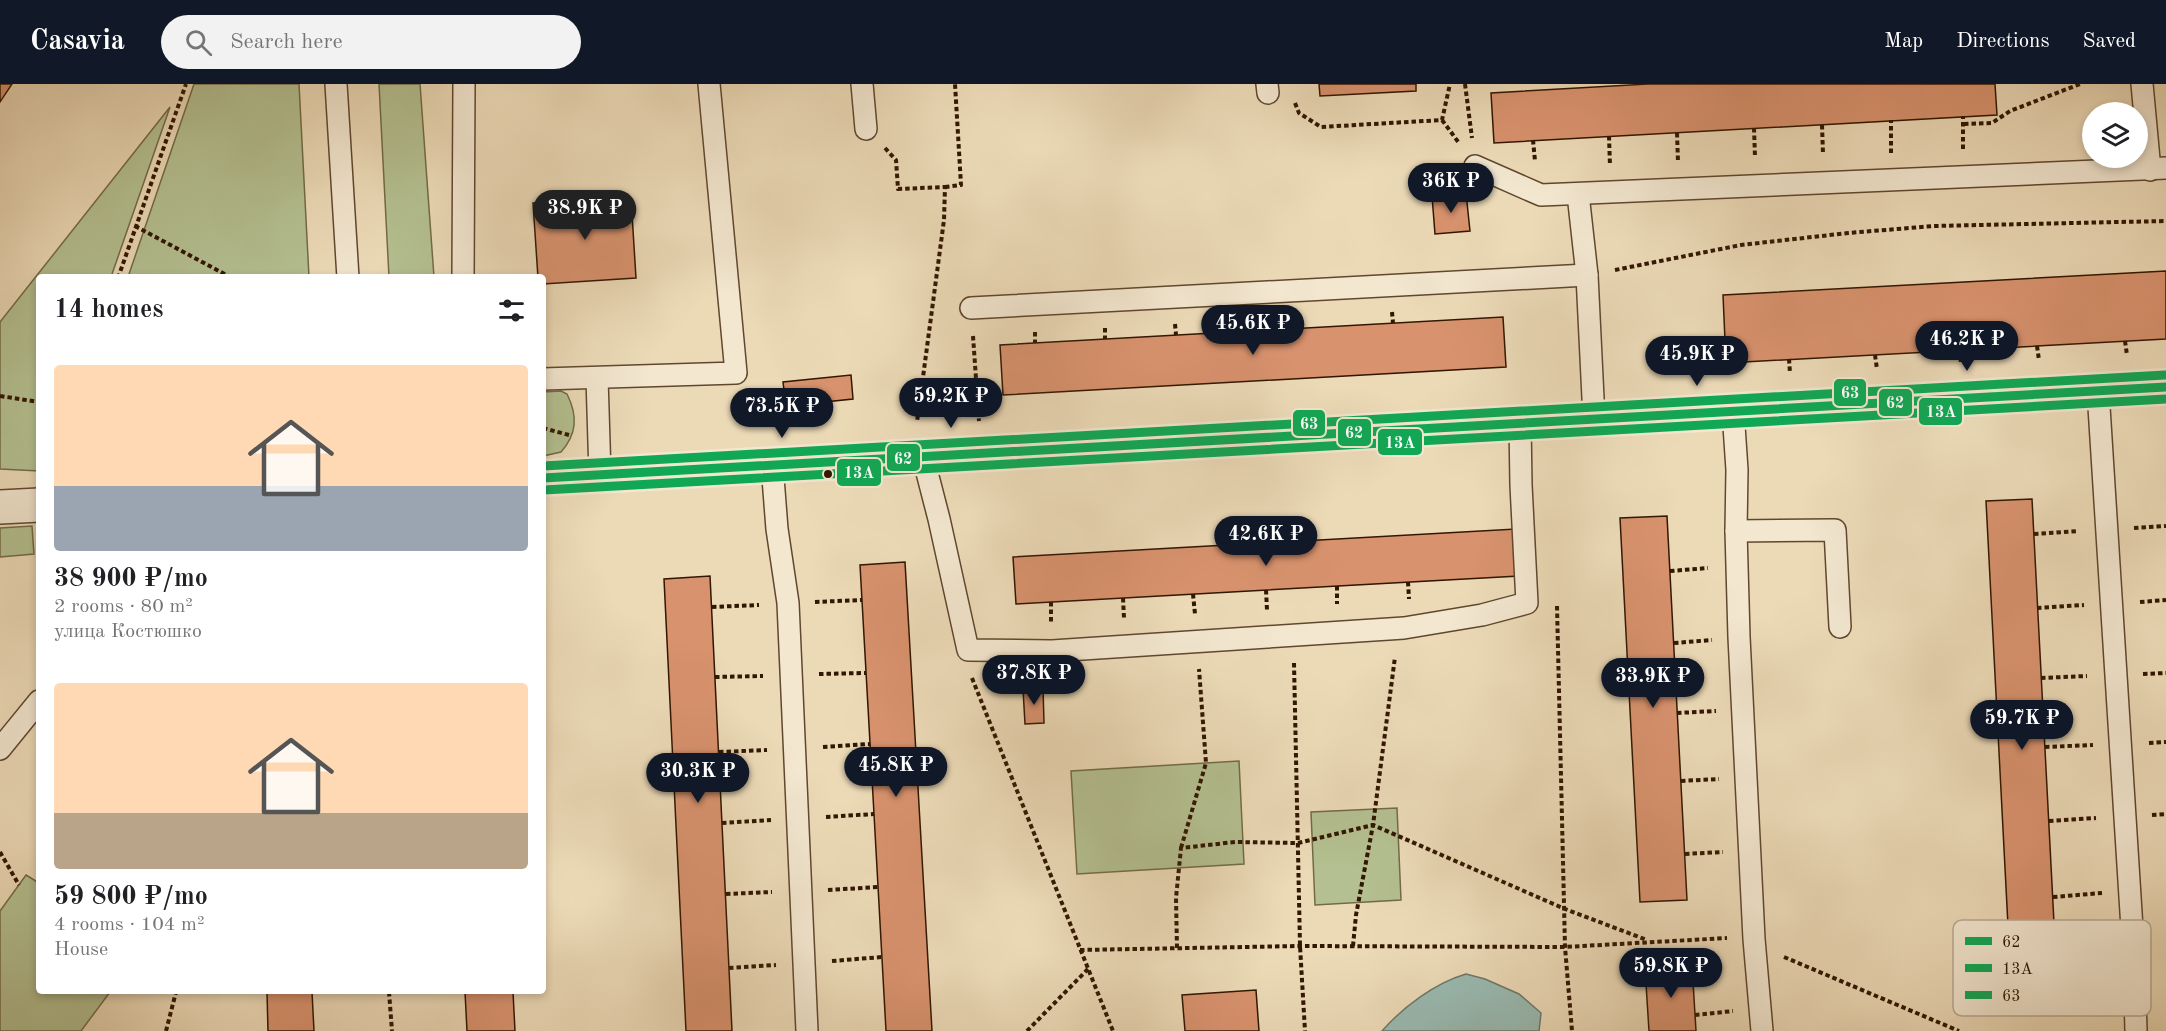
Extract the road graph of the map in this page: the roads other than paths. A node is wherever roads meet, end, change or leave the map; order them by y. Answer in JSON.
{"nodes":[{"id":1,"x":336,"y":84,"type":"edge"},
{"id":2,"x":464,"y":84,"type":"edge"},
{"id":3,"x":709,"y":84,"type":"edge"},
{"id":4,"x":862,"y":84,"type":"edge"},
{"id":5,"x":2142,"y":84,"type":"edge"},
{"id":6,"x":866,"y":129,"type":"road end"},
{"id":7,"x":1475,"y":166,"type":"road end"},
{"id":8,"x":2158,"y":169,"type":"edge"},
{"id":9,"x":1578,"y":194,"type":"junction"},
{"id":10,"x":348,"y":274,"type":"edge"},
{"id":11,"x":463,"y":274,"type":"edge"},
{"id":12,"x":1587,"y":275,"type":"junction"},
{"id":13,"x":972,"y":308,"type":"road end"},
{"id":14,"x":597,"y":378,"type":"junction"},
{"id":15,"x":546,"y":379,"type":"edge"},
{"id":16,"x":2166,"y":387,"type":"edge"},
{"id":17,"x":2098,"y":391,"type":"junction"},
{"id":18,"x":1733,"y":411,"type":"junction"},
{"id":19,"x":1594,"y":419,"type":"junction"},
{"id":20,"x":1520,"y":423,"type":"junction"},
{"id":21,"x":923,"y":457,"type":"junction"},
{"id":22,"x":772,"y":465,"type":"junction"},
{"id":23,"x":600,"y":475,"type":"junction"},
{"id":24,"x":546,"y":478,"type":"edge"},
{"id":25,"x":36,"y":505,"type":"edge"},
{"id":26,"x":0,"y":507,"type":"edge"},
{"id":27,"x":1736,"y":531,"type":"junction"},
{"id":28,"x":1840,"y":627,"type":"dead end"},
{"id":29,"x":36,"y":705,"type":"edge"},
{"id":30,"x":0,"y":749,"type":"edge"},
{"id":31,"x":2131,"y":920,"type":"edge"},
{"id":32,"x":2136,"y":1016,"type":"edge"},
{"id":33,"x":807,"y":1031,"type":"edge"},
{"id":34,"x":1762,"y":1031,"type":"edge"},
{"id":35,"x":2136,"y":1031,"type":"edge"}],
"edges":[{"from":1,"to":10,"type":"lane"},
{"from":2,"to":11,"type":"lane"},
{"from":3,"to":14,"type":"lane"},
{"from":4,"to":6,"type":"lane"},
{"from":5,"to":8,"type":"lane"},
{"from":7,"to":9,"type":"lane"},
{"from":8,"to":9,"type":"lane"},
{"from":9,"to":12,"type":"lane"},
{"from":12,"to":13,"type":"lane"},
{"from":12,"to":19,"type":"lane"},
{"from":14,"to":15,"type":"lane"},
{"from":14,"to":23,"type":"lane"},
{"from":16,"to":17,"type":"street"},
{"from":17,"to":18,"type":"street"},
{"from":17,"to":31,"type":"lane"},
{"from":18,"to":19,"type":"street"},
{"from":18,"to":27,"type":"lane"},
{"from":19,"to":20,"type":"street"},
{"from":20,"to":21,"type":"street"},
{"from":20,"to":21,"type":"lane"},
{"from":21,"to":22,"type":"street"},
{"from":22,"to":23,"type":"street"},
{"from":22,"to":33,"type":"lane"},
{"from":23,"to":24,"type":"street"},
{"from":25,"to":26,"type":"street"},
{"from":27,"to":28,"type":"lane"},
{"from":27,"to":34,"type":"lane"},
{"from":29,"to":30,"type":"lane"},
{"from":32,"to":35,"type":"lane"}]}
